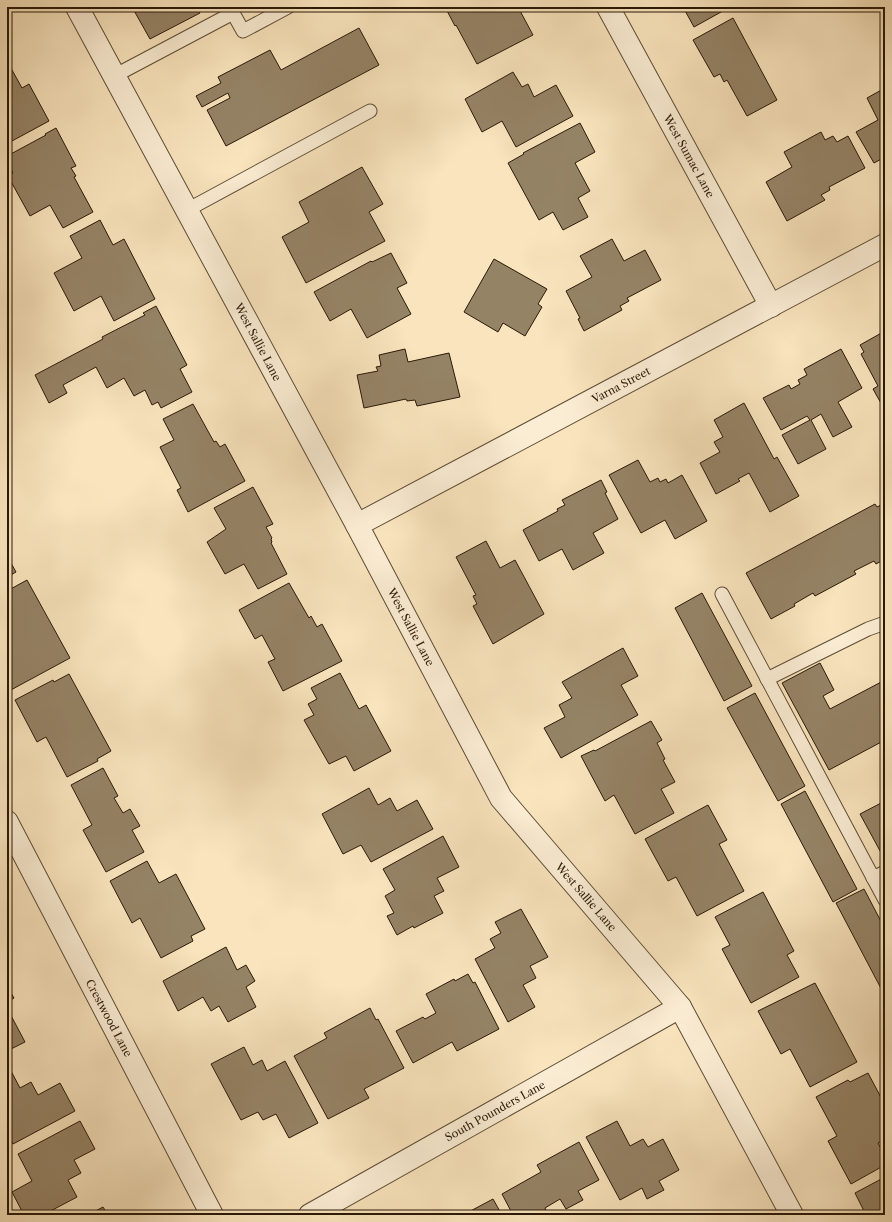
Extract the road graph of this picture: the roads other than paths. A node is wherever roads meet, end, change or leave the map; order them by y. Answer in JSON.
{"nodes":[{"id":1,"x":77,"y":7,"type":"edge"},
{"id":2,"x":288,"y":7,"type":"edge"},
{"id":3,"x":608,"y":7,"type":"edge"},
{"id":4,"x":231,"y":10,"type":"edge"},
{"id":5,"x":114,"y":76,"type":"junction"},
{"id":6,"x":370,"y":111,"type":"dead end"},
{"id":7,"x":186,"y":210,"type":"junction"},
{"id":8,"x":885,"y":245,"type":"edge"},
{"id":9,"x":771,"y":306,"type":"junction"},
{"id":10,"x":357,"y":526,"type":"junction"},
{"id":11,"x":722,"y":594,"type":"dead end"},
{"id":12,"x":885,"y":623,"type":"edge"},
{"id":13,"x":767,"y":679,"type":"junction"},
{"id":14,"x":7,"y":822,"type":"edge"},
{"id":15,"x":879,"y":875,"type":"edge"},
{"id":16,"x":885,"y":900,"type":"edge"},
{"id":17,"x":680,"y":1007,"type":"junction"},
{"id":18,"x":212,"y":1215,"type":"edge"},
{"id":19,"x":310,"y":1215,"type":"edge"},
{"id":20,"x":792,"y":1215,"type":"edge"}],
"edges":[{"from":1,"to":5,"type":"street","name":"West Sallie Lane"},
{"from":2,"to":4,"type":"lane"},
{"from":3,"to":9,"type":"street","name":"West Sumac Lane"},
{"from":4,"to":5,"type":"lane"},
{"from":5,"to":7,"type":"street","name":"West Sallie Lane"},
{"from":6,"to":7,"type":"lane"},
{"from":7,"to":10,"type":"street","name":"West Sallie Lane"},
{"from":8,"to":9,"type":"street","name":"Varna Street"},
{"from":9,"to":10,"type":"street","name":"Varna Street"},
{"from":10,"to":17,"type":"street","name":"West Sallie Lane"},
{"from":11,"to":13,"type":"lane"},
{"from":12,"to":13,"type":"lane"},
{"from":13,"to":15,"type":"lane"},
{"from":14,"to":18,"type":"street","name":"Crestwood Lane"},
{"from":15,"to":16,"type":"lane"},
{"from":17,"to":19,"type":"street","name":"South Pounders Lane"},
{"from":17,"to":20,"type":"street","name":"West Sallie Lane"}]}
